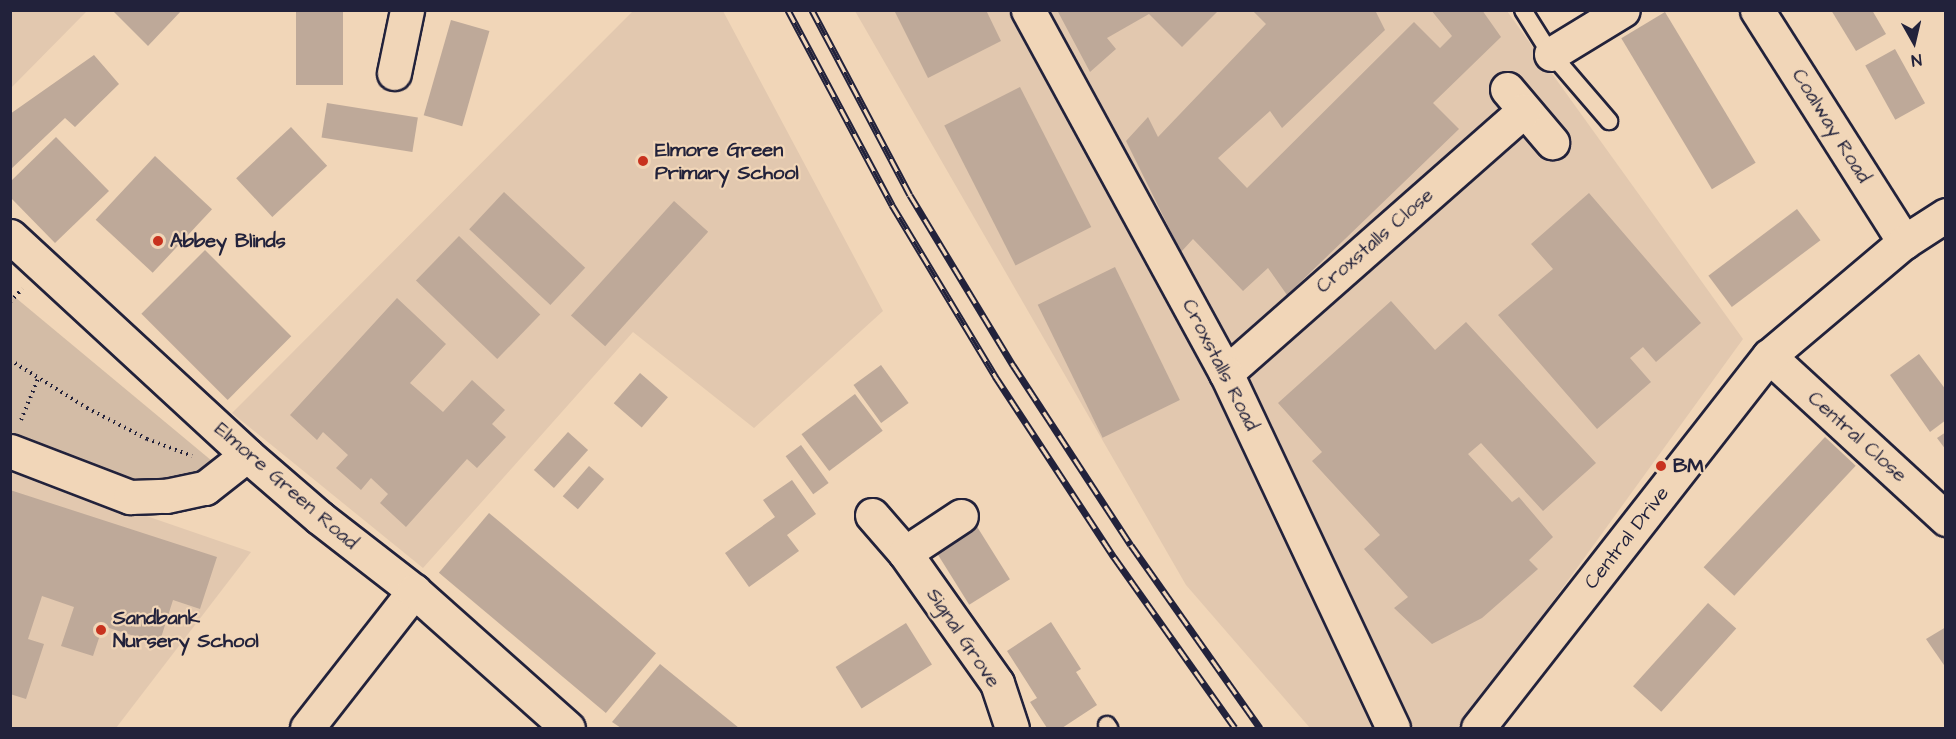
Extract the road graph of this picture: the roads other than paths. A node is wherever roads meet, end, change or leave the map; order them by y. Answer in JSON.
{"nodes":[{"id":1,"x":407,"y":10,"type":"edge"},
{"id":2,"x":1028,"y":10,"type":"edge"},
{"id":3,"x":1523,"y":10,"type":"edge"},
{"id":4,"x":1623,"y":10,"type":"edge"},
{"id":5,"x":1757,"y":10,"type":"edge"},
{"id":6,"x":1551,"y":54,"type":"junction"},
{"id":7,"x":394,"y":73,"type":"dead end"},
{"id":8,"x":1608,"y":121,"type":"dead end"},
{"id":9,"x":1552,"y":142,"type":"dead end"},
{"id":10,"x":1946,"y":215,"type":"edge"},
{"id":11,"x":10,"y":236,"type":"edge"},
{"id":12,"x":1904,"y":242,"type":"junction"},
{"id":13,"x":1769,"y":356,"type":"junction"},
{"id":14,"x":1226,"y":373,"type":"junction"},
{"id":15,"x":14,"y":439,"type":"edge"},
{"id":16,"x":247,"y":455,"type":"junction"},
{"id":17,"x":872,"y":515,"type":"dead end"},
{"id":18,"x":961,"y":516,"type":"dead end"},
{"id":19,"x":1946,"y":519,"type":"edge"},
{"id":20,"x":905,"y":553,"type":"junction"},
{"id":21,"x":414,"y":591,"type":"junction"},
{"id":22,"x":307,"y":729,"type":"edge"},
{"id":23,"x":568,"y":729,"type":"edge"},
{"id":24,"x":1012,"y":729,"type":"edge"},
{"id":25,"x":1393,"y":729,"type":"edge"},
{"id":26,"x":1478,"y":729,"type":"edge"}],
"edges":[{"from":1,"to":7,"type":"street"},
{"from":2,"to":14,"type":"street","name":"Croxstalls Road"},
{"from":3,"to":6,"type":"lane"},
{"from":4,"to":6,"type":"street"},
{"from":5,"to":12,"type":"street","name":"Coalway Road"},
{"from":6,"to":8,"type":"lane"},
{"from":9,"to":14,"type":"street","name":"Croxstalls Close"},
{"from":10,"to":12,"type":"street","name":"Central Drive"},
{"from":11,"to":16,"type":"street","name":"Elmore Green Road"},
{"from":12,"to":13,"type":"street","name":"Central Drive"},
{"from":13,"to":19,"type":"street","name":"Central Close"},
{"from":13,"to":26,"type":"street","name":"Central Drive"},
{"from":14,"to":25,"type":"street","name":"Croxstalls Road"},
{"from":15,"to":16,"type":"street"},
{"from":16,"to":21,"type":"street","name":"Elmore Green Road"},
{"from":17,"to":20,"type":"street","name":"Signal Grove"},
{"from":18,"to":20,"type":"street"},
{"from":20,"to":24,"type":"street","name":"Signal Grove"},
{"from":21,"to":22,"type":"street"},
{"from":21,"to":23,"type":"street","name":"Elmore Green Road"}]}
